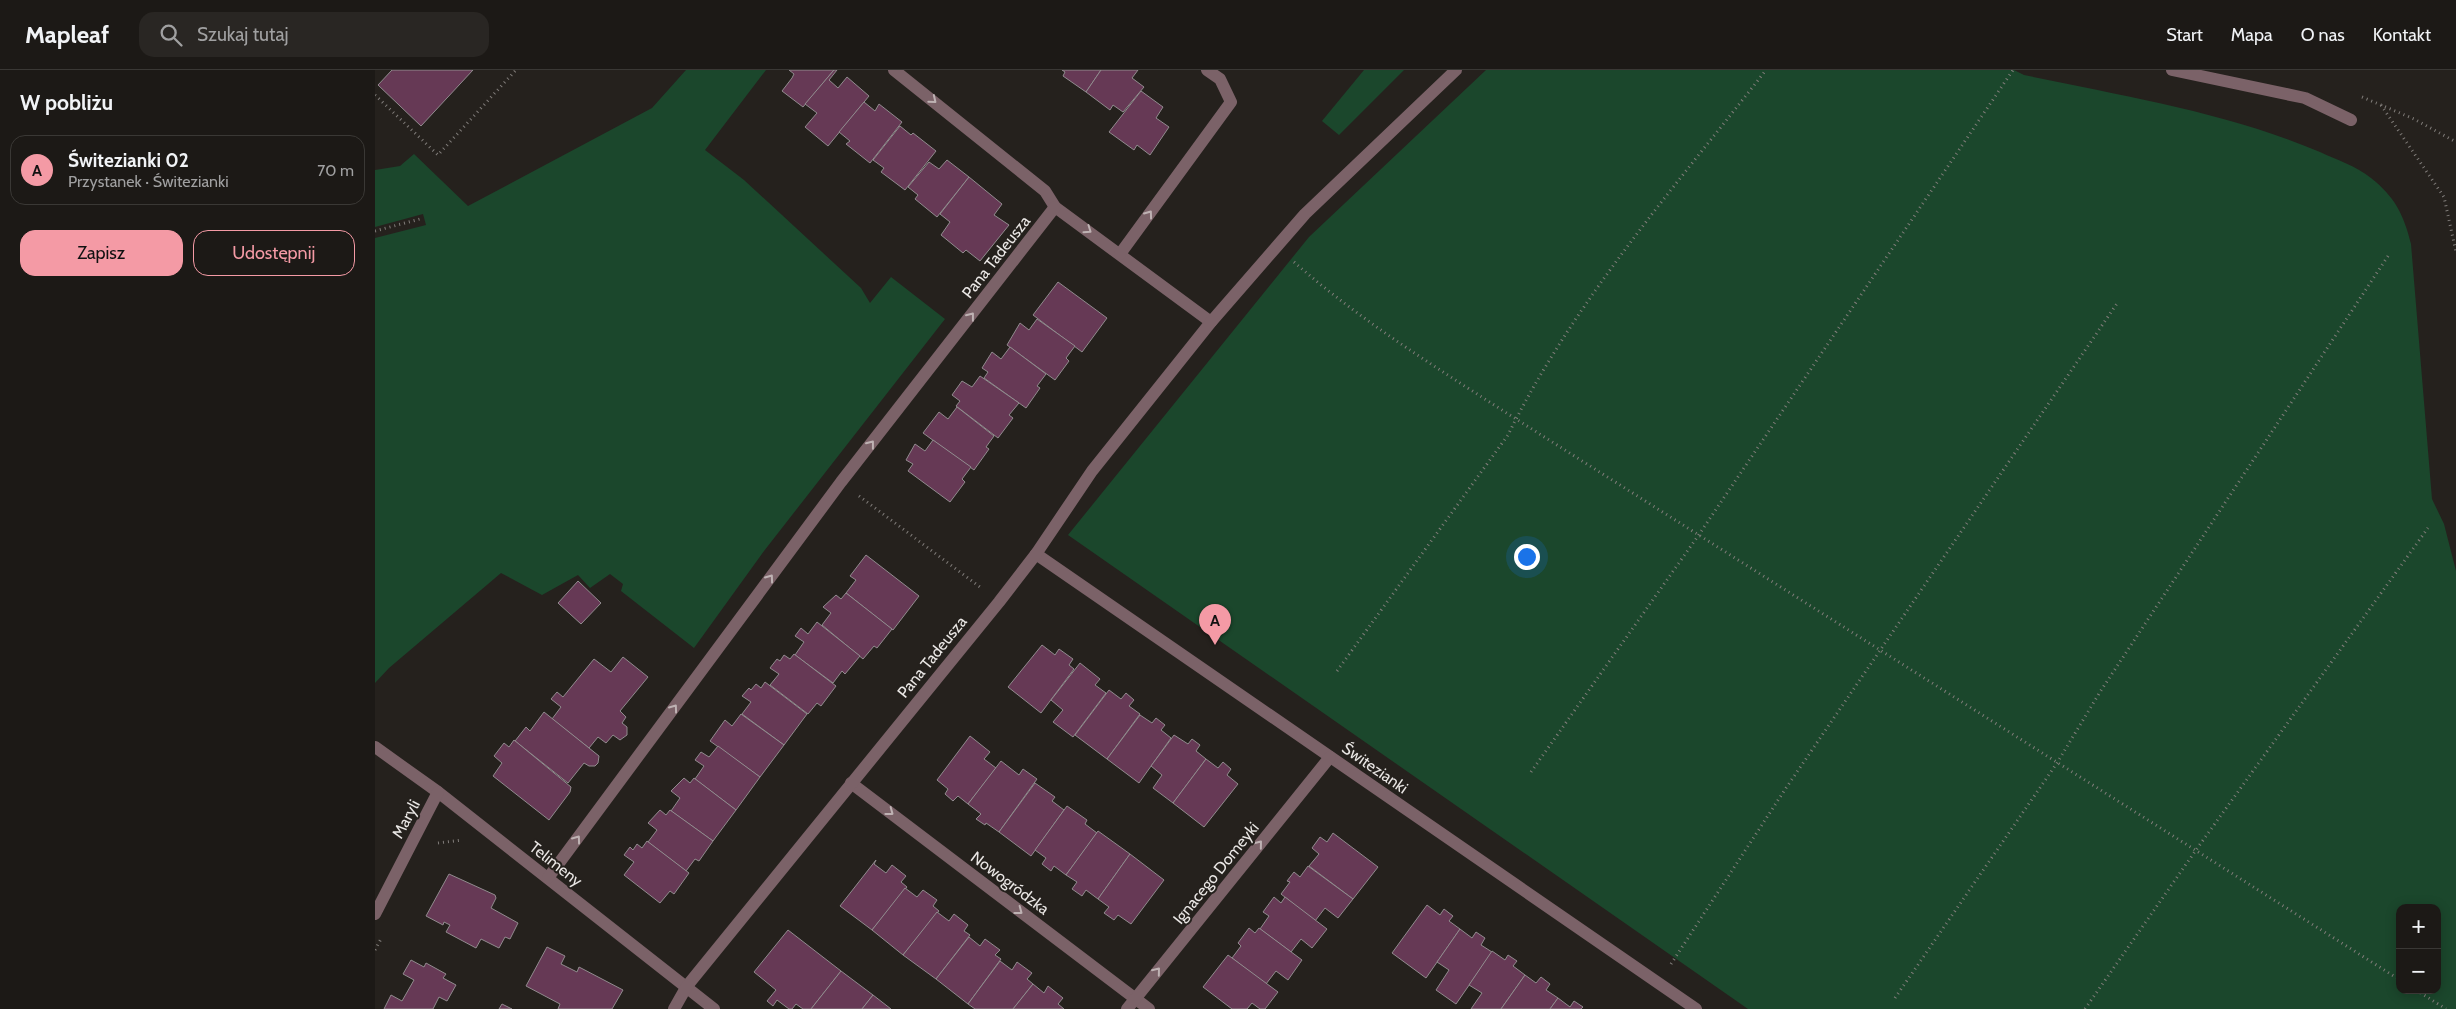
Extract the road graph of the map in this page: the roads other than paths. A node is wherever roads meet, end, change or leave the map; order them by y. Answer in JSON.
{"nodes":[{"id":1,"x":894,"y":70,"type":"edge"},
{"id":2,"x":1207,"y":70,"type":"edge"},
{"id":3,"x":1455,"y":70,"type":"edge"},
{"id":4,"x":2172,"y":70,"type":"edge"},
{"id":5,"x":2351,"y":120,"type":"dead end"},
{"id":6,"x":1055,"y":207,"type":"junction"},
{"id":7,"x":1120,"y":254,"type":"junction"},
{"id":8,"x":1211,"y":322,"type":"junction"},
{"id":9,"x":1036,"y":554,"type":"junction"},
{"id":10,"x":375,"y":747,"type":"edge"},
{"id":11,"x":1330,"y":756,"type":"junction"},
{"id":12,"x":851,"y":783,"type":"junction"},
{"id":13,"x":438,"y":792,"type":"junction"},
{"id":14,"x":548,"y":878,"type":"junction"},
{"id":15,"x":375,"y":914,"type":"edge"},
{"id":16,"x":687,"y":986,"type":"junction"},
{"id":17,"x":1135,"y":999,"type":"junction"},
{"id":18,"x":1689,"y":1007,"type":"edge"},
{"id":19,"x":674,"y":1009,"type":"edge"},
{"id":20,"x":714,"y":1009,"type":"edge"},
{"id":21,"x":1127,"y":1009,"type":"edge"},
{"id":22,"x":1149,"y":1009,"type":"edge"}],
"edges":[{"from":1,"to":6,"type":"street","one_way":true},
{"from":7,"to":2,"type":"street","one_way":true},
{"from":3,"to":8,"type":"street","name":"Pana Tadeusza"},
{"from":4,"to":5,"type":"street"},
{"from":6,"to":7,"type":"street","one_way":true},
{"from":14,"to":6,"type":"street","name":"Pana Tadeusza","one_way":true},
{"from":7,"to":8,"type":"street"},
{"from":8,"to":9,"type":"street","name":"Pana Tadeusza"},
{"from":9,"to":11,"type":"street","name":"Świtezianki"},
{"from":9,"to":12,"type":"street","name":"Pana Tadeusza"},
{"from":10,"to":13,"type":"street","name":"Telimeny"},
{"from":17,"to":11,"type":"street","name":"Ignacego Domeyki","one_way":true},
{"from":11,"to":18,"type":"street","name":"Świtezianki"},
{"from":12,"to":16,"type":"street","name":"Pana Tadeusza"},
{"from":12,"to":17,"type":"street","name":"Nowogródzka","one_way":true},
{"from":13,"to":14,"type":"street","name":"Telimeny"},
{"from":13,"to":15,"type":"street","name":"Maryli"},
{"from":14,"to":16,"type":"street","name":"Telimeny"},
{"from":16,"to":19,"type":"street","name":"Pana Tadeusza"},
{"from":16,"to":20,"type":"street","name":"Telimeny"},
{"from":17,"to":21,"type":"street","name":"Ignacego Domeyki"},
{"from":17,"to":22,"type":"street","name":"Nowogródzka"}]}
